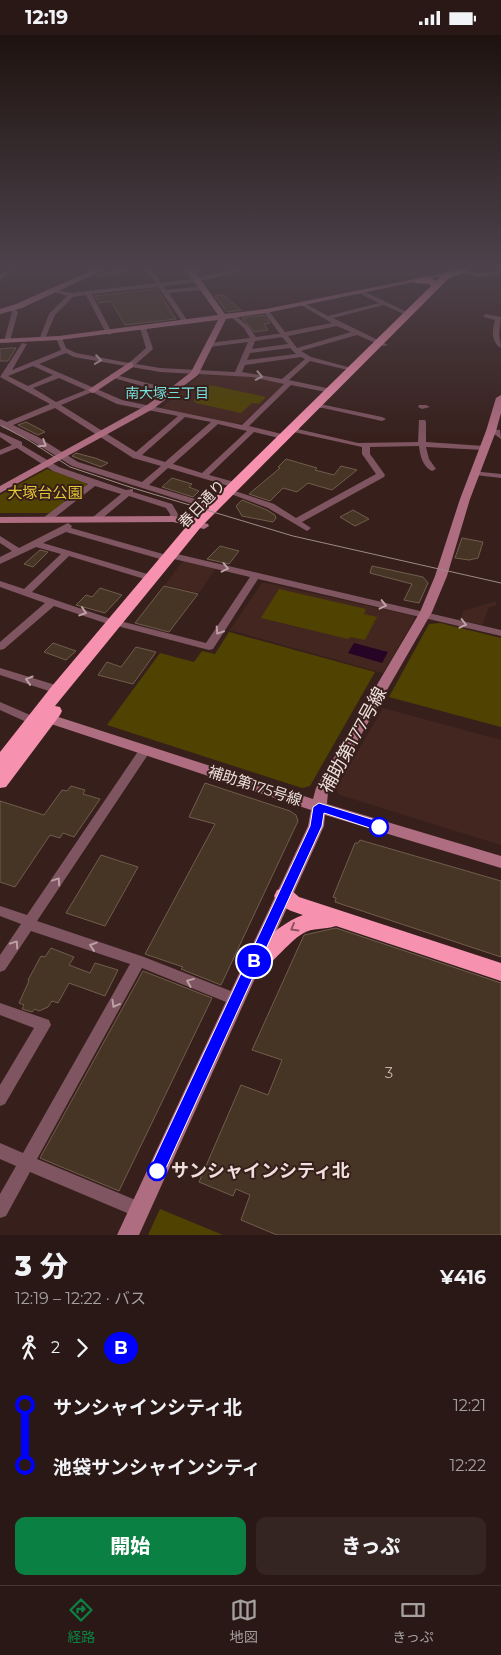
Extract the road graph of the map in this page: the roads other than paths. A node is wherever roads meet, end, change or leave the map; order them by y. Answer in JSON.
{"nodes":[{"id":1,"x":10,"y":325,"type":"edge"},
{"id":2,"x":48,"y":325,"type":"edge"},
{"id":3,"x":105,"y":325,"type":"edge"},
{"id":4,"x":169,"y":325,"type":"edge"},
{"id":5,"x":219,"y":325,"type":"edge"},
{"id":6,"x":244,"y":325,"type":"edge"},
{"id":7,"x":276,"y":325,"type":"edge"},
{"id":8,"x":333,"y":325,"type":"edge"},
{"id":9,"x":340,"y":325,"type":"edge"},
{"id":10,"x":398,"y":325,"type":"edge"},
{"id":11,"x":402,"y":325,"type":"edge"},
{"id":12,"x":497,"y":325,"type":"edge"},
{"id":13,"x":143,"y":328,"type":"junction"},
{"id":14,"x":109,"y":333,"type":"junction"},
{"id":15,"x":356,"y":333,"type":"junction"},
{"id":16,"x":284,"y":335,"type":"junction"},
{"id":17,"x":59,"y":338,"type":"junction"},
{"id":18,"x":253,"y":339,"type":"junction"},
{"id":19,"x":42,"y":340,"type":"junction"},
{"id":20,"x":2,"y":342,"type":"edge"},
{"id":21,"x":24,"y":344,"type":"junction"},
{"id":22,"x":382,"y":344,"type":"junction"},
{"id":23,"x":210,"y":345,"type":"junction"},
{"id":24,"x":501,"y":346,"type":"edge"},
{"id":25,"x":294,"y":348,"type":"junction"},
{"id":26,"x":65,"y":351,"type":"junction"},
{"id":27,"x":248,"y":351,"type":"junction"},
{"id":28,"x":306,"y":357,"type":"junction"},
{"id":29,"x":242,"y":363,"type":"junction"},
{"id":30,"x":33,"y":364,"type":"junction"},
{"id":31,"x":130,"y":365,"type":"junction"},
{"id":32,"x":352,"y":369,"type":"junction"},
{"id":33,"x":195,"y":373,"type":"junction"},
{"id":34,"x":238,"y":373,"type":"junction"},
{"id":35,"x":6,"y":376,"type":"junction"},
{"id":36,"x":62,"y":377,"type":"junction"},
{"id":37,"x":112,"y":377,"type":"junction"},
{"id":38,"x":287,"y":382,"type":"junction"},
{"id":39,"x":28,"y":388,"type":"junction"},
{"id":40,"x":92,"y":390,"type":"junction"},
{"id":41,"x":171,"y":391,"type":"junction"},
{"id":42,"x":331,"y":391,"type":"junction"},
{"id":43,"x":501,"y":398,"type":"edge"},
{"id":44,"x":56,"y":405,"type":"junction"},
{"id":45,"x":323,"y":406,"type":"junction"},
{"id":46,"x":150,"y":407,"type":"junction"},
{"id":47,"x":184,"y":414,"type":"junction"},
{"id":48,"x":382,"y":419,"type":"dead end"},
{"id":49,"x":217,"y":421,"type":"junction"},
{"id":50,"x":422,"y":422,"type":"dead end"},
{"id":51,"x":2,"y":424,"type":"edge"},
{"id":52,"x":244,"y":427,"type":"junction"},
{"id":53,"x":254,"y":429,"type":"junction"},
{"id":54,"x":491,"y":431,"type":"junction"},
{"id":55,"x":292,"y":432,"type":"junction"},
{"id":56,"x":0,"y":434,"type":"edge"},
{"id":57,"x":102,"y":434,"type":"junction"},
{"id":58,"x":501,"y":437,"type":"edge"},
{"id":59,"x":421,"y":444,"type":"junction"},
{"id":60,"x":19,"y":445,"type":"junction"},
{"id":61,"x":366,"y":446,"type":"junction"},
{"id":62,"x":484,"y":448,"type":"junction"},
{"id":63,"x":0,"y":453,"type":"edge"},
{"id":64,"x":61,"y":456,"type":"junction"},
{"id":65,"x":136,"y":456,"type":"junction"},
{"id":66,"x":48,"y":464,"type":"junction"},
{"id":67,"x":168,"y":466,"type":"junction"},
{"id":68,"x":432,"y":469,"type":"dead end"},
{"id":69,"x":475,"y":473,"type":"junction"},
{"id":70,"x":203,"y":476,"type":"junction"},
{"id":71,"x":501,"y":476,"type":"edge"},
{"id":72,"x":94,"y":483,"type":"junction"},
{"id":73,"x":140,"y":485,"type":"junction"},
{"id":74,"x":1,"y":488,"type":"edge"},
{"id":75,"x":235,"y":490,"type":"junction"},
{"id":76,"x":127,"y":494,"type":"junction"},
{"id":77,"x":212,"y":507,"type":"junction"},
{"id":78,"x":96,"y":519,"type":"junction"},
{"id":79,"x":173,"y":519,"type":"junction"},
{"id":80,"x":0,"y":520,"type":"edge"},
{"id":81,"x":46,"y":520,"type":"junction"},
{"id":82,"x":297,"y":521,"type":"junction"},
{"id":83,"x":67,"y":525,"type":"junction"},
{"id":84,"x":200,"y":525,"type":"junction"},
{"id":85,"x":307,"y":528,"type":"dead end"},
{"id":86,"x":0,"y":539,"type":"edge"},
{"id":87,"x":36,"y":544,"type":"junction"},
{"id":88,"x":19,"y":552,"type":"junction"},
{"id":89,"x":68,"y":553,"type":"junction"},
{"id":90,"x":172,"y":558,"type":"junction"},
{"id":91,"x":0,"y":561,"type":"edge"},
{"id":92,"x":256,"y":575,"type":"junction"},
{"id":93,"x":151,"y":578,"type":"junction"},
{"id":94,"x":2,"y":587,"type":"edge"},
{"id":95,"x":26,"y":592,"type":"junction"},
{"id":96,"x":52,"y":602,"type":"junction"},
{"id":97,"x":425,"y":615,"type":"junction"},
{"id":98,"x":119,"y":624,"type":"junction"},
{"id":99,"x":501,"y":633,"type":"edge"},
{"id":100,"x":0,"y":647,"type":"edge"},
{"id":101,"x":0,"y":671,"type":"edge"},
{"id":102,"x":58,"y":690,"type":"junction"},
{"id":103,"x":0,"y":706,"type":"edge"},
{"id":104,"x":40,"y":718,"type":"junction"},
{"id":105,"x":145,"y":750,"type":"junction"},
{"id":106,"x":0,"y":764,"type":"edge"},
{"id":107,"x":0,"y":781,"type":"edge"},
{"id":108,"x":319,"y":807,"type":"junction"},
{"id":109,"x":501,"y":862,"type":"edge"},
{"id":110,"x":284,"y":895,"type":"junction"},
{"id":111,"x":0,"y":911,"type":"edge"},
{"id":112,"x":340,"y":919,"type":"junction"},
{"id":113,"x":29,"y":923,"type":"junction"},
{"id":114,"x":139,"y":961,"type":"junction"},
{"id":115,"x":501,"y":964,"type":"edge"},
{"id":116,"x":0,"y":966,"type":"edge"},
{"id":117,"x":249,"y":971,"type":"junction"},
{"id":118,"x":501,"y":972,"type":"edge"},
{"id":119,"x":236,"y":1000,"type":"junction"},
{"id":120,"x":0,"y":1009,"type":"edge"},
{"id":121,"x":0,"y":1099,"type":"edge"},
{"id":122,"x":0,"y":1151,"type":"edge"},
{"id":123,"x":26,"y":1163,"type":"junction"},
{"id":124,"x":0,"y":1210,"type":"edge"},
{"id":125,"x":139,"y":1210,"type":"junction"},
{"id":126,"x":128,"y":1235,"type":"edge"}],
"edges":[{"from":1,"to":20,"type":"street"},
{"from":2,"to":19,"type":"street"},
{"from":3,"to":14,"type":"street"},
{"from":4,"to":13,"type":"street"},
{"from":5,"to":23,"type":"street"},
{"from":6,"to":18,"type":"street"},
{"from":7,"to":16,"type":"street"},
{"from":8,"to":16,"type":"street"},
{"from":9,"to":15,"type":"street"},
{"from":10,"to":22,"type":"highway","name":"春日通り"},
{"from":11,"to":22,"type":"highway","name":"春日通り"},
{"from":12,"to":24,"type":"street"},
{"from":13,"to":14,"type":"street"},
{"from":13,"to":31,"type":"street"},
{"from":14,"to":17,"type":"street"},
{"from":15,"to":22,"type":"street"},
{"from":15,"to":25,"type":"street"},
{"from":16,"to":18,"type":"street"},
{"from":16,"to":25,"type":"street"},
{"from":17,"to":19,"type":"street"},
{"from":17,"to":26,"type":"street"},
{"from":18,"to":23,"type":"street"},
{"from":18,"to":27,"type":"street"},
{"from":19,"to":20,"type":"street"},
{"from":19,"to":21,"type":"street"},
{"from":20,"to":21,"type":"street"},
{"from":21,"to":35,"type":"street"},
{"from":22,"to":32,"type":"highway","name":"春日通り"},
{"from":22,"to":45,"type":"highway","name":"春日通り"},
{"from":23,"to":33,"type":"street"},
{"from":25,"to":27,"type":"street"},
{"from":25,"to":28,"type":"street"},
{"from":26,"to":30,"type":"street"},
{"from":26,"to":31,"type":"street","one_way":true},
{"from":27,"to":29,"type":"street"},
{"from":28,"to":29,"type":"street"},
{"from":28,"to":32,"type":"street"},
{"from":28,"to":38,"type":"street"},
{"from":29,"to":34,"type":"street"},
{"from":30,"to":35,"type":"street"},
{"from":30,"to":36,"type":"street"},
{"from":31,"to":33,"type":"street"},
{"from":31,"to":37,"type":"street"},
{"from":32,"to":42,"type":"highway","name":"春日通り"},
{"from":33,"to":34,"type":"street"},
{"from":33,"to":41,"type":"street"},
{"from":34,"to":38,"type":"street","one_way":true},
{"from":35,"to":39,"type":"street"},
{"from":36,"to":39,"type":"street"},
{"from":36,"to":40,"type":"street"},
{"from":37,"to":40,"type":"street"},
{"from":37,"to":41,"type":"street"},
{"from":38,"to":42,"type":"street"},
{"from":38,"to":52,"type":"street"},
{"from":39,"to":44,"type":"street"},
{"from":40,"to":44,"type":"street"},
{"from":40,"to":46,"type":"street"},
{"from":41,"to":46,"type":"street"},
{"from":42,"to":55,"type":"highway","name":"春日通り"},
{"from":43,"to":54,"type":"street","name":"補助第177号線"},
{"from":44,"to":51,"type":"street"},
{"from":44,"to":57,"type":"street"},
{"from":45,"to":48,"type":"street"},
{"from":45,"to":55,"type":"highway","name":"春日通り"},
{"from":46,"to":47,"type":"street"},
{"from":46,"to":57,"type":"street"},
{"from":47,"to":49,"type":"street"},
{"from":47,"to":65,"type":"street"},
{"from":49,"to":52,"type":"street"},
{"from":49,"to":67,"type":"street"},
{"from":50,"to":59,"type":"street"},
{"from":51,"to":64,"type":"street","one_way":true},
{"from":52,"to":53,"type":"street"},
{"from":53,"to":55,"type":"street"},
{"from":53,"to":70,"type":"street"},
{"from":54,"to":58,"type":"street"},
{"from":54,"to":62,"type":"street","name":"補助第177号線"},
{"from":55,"to":61,"type":"street"},
{"from":55,"to":75,"type":"highway","name":"春日通り"},
{"from":56,"to":60,"type":"street"},
{"from":57,"to":64,"type":"street"},
{"from":57,"to":65,"type":"street"},
{"from":59,"to":61,"type":"street"},
{"from":59,"to":62,"type":"street"},
{"from":59,"to":68,"type":"street"},
{"from":60,"to":63,"type":"street"},
{"from":60,"to":66,"type":"street"},
{"from":61,"to":82,"type":"street"},
{"from":62,"to":69,"type":"street","name":"補助第177号線"},
{"from":64,"to":66,"type":"street"},
{"from":64,"to":73,"type":"street"},
{"from":65,"to":67,"type":"street"},
{"from":66,"to":72,"type":"street"},
{"from":66,"to":74,"type":"street"},
{"from":67,"to":70,"type":"street"},
{"from":67,"to":73,"type":"street"},
{"from":69,"to":71,"type":"street"},
{"from":69,"to":97,"type":"street","name":"補助第177号線"},
{"from":70,"to":75,"type":"street"},
{"from":72,"to":76,"type":"street"},
{"from":72,"to":81,"type":"street"},
{"from":73,"to":76,"type":"street"},
{"from":73,"to":77,"type":"street"},
{"from":75,"to":77,"type":"highway","name":"春日通り"},
{"from":75,"to":82,"type":"street"},
{"from":75,"to":84,"type":"highway","name":"春日通り"},
{"from":76,"to":78,"type":"street"},
{"from":76,"to":79,"type":"street"},
{"from":77,"to":84,"type":"highway","name":"春日通り"},
{"from":78,"to":79,"type":"street"},
{"from":78,"to":83,"type":"street"},
{"from":79,"to":84,"type":"street"},
{"from":80,"to":81,"type":"street"},
{"from":81,"to":83,"type":"street"},
{"from":82,"to":85,"type":"street"},
{"from":83,"to":87,"type":"street"},
{"from":83,"to":90,"type":"street"},
{"from":84,"to":90,"type":"highway","name":"春日通り"},
{"from":86,"to":88,"type":"street"},
{"from":87,"to":88,"type":"street"},
{"from":87,"to":89,"type":"street"},
{"from":88,"to":91,"type":"street"},
{"from":89,"to":93,"type":"street"},
{"from":89,"to":95,"type":"street"},
{"from":90,"to":92,"type":"street","one_way":true},
{"from":90,"to":93,"type":"highway","name":"春日通り"},
{"from":90,"to":98,"type":"highway","name":"春日通り"},
{"from":92,"to":97,"type":"street","one_way":true},
{"from":92,"to":98,"type":"street","one_way":true},
{"from":93,"to":98,"type":"highway","name":"春日通り"},
{"from":94,"to":95,"type":"street"},
{"from":95,"to":96,"type":"street"},
{"from":96,"to":98,"type":"street","one_way":true},
{"from":96,"to":100,"type":"street"},
{"from":97,"to":99,"type":"street","one_way":true},
{"from":97,"to":108,"type":"street","name":"補助第177号線"},
{"from":98,"to":102,"type":"highway","name":"春日通り"},
{"from":98,"to":104,"type":"highway","name":"春日通り"},
{"from":102,"to":101,"type":"street","one_way":true},
{"from":102,"to":104,"type":"highway","name":"春日通り"},
{"from":103,"to":104,"type":"street"},
{"from":104,"to":105,"type":"street","name":"補助第175号線"},
{"from":104,"to":106,"type":"highway","name":"春日通り"},
{"from":104,"to":107,"type":"highway","name":"春日通り"},
{"from":105,"to":108,"type":"street","name":"補助第175号線"},
{"from":113,"to":105,"type":"street","one_way":true},
{"from":108,"to":109,"type":"street","name":"補助第175号線"},
{"from":108,"to":110,"type":"street","name":"補助第177号線"},
{"from":110,"to":112,"type":"highway"},
{"from":110,"to":115,"type":"highway"},
{"from":110,"to":117,"type":"street","name":"補助第177号線"},
{"from":111,"to":113,"type":"street"},
{"from":112,"to":117,"type":"highway","one_way":true},
{"from":112,"to":118,"type":"highway"},
{"from":114,"to":113,"type":"street","one_way":true},
{"from":116,"to":113,"type":"street","one_way":true},
{"from":119,"to":114,"type":"street","one_way":true},
{"from":114,"to":123,"type":"street","one_way":true},
{"from":117,"to":119,"type":"street","name":"補助第177号線"},
{"from":119,"to":125,"type":"street","name":"補助第177号線"},
{"from":120,"to":121,"type":"street"},
{"from":122,"to":123,"type":"street"},
{"from":123,"to":124,"type":"street"},
{"from":123,"to":125,"type":"street"},
{"from":125,"to":126,"type":"street","name":"補助第177号線"}]}
